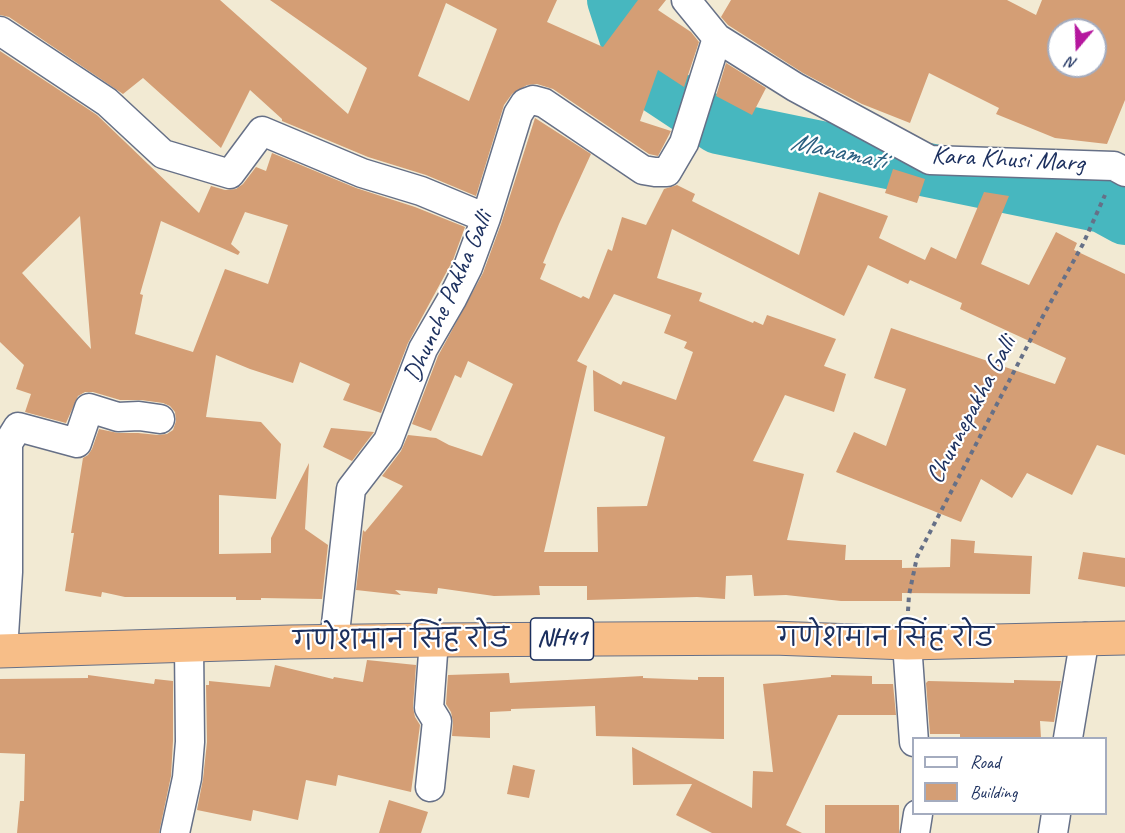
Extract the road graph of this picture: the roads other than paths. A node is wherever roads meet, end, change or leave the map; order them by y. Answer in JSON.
{"nodes":[{"id":1,"x":686,"y":0,"type":"edge"},
{"id":2,"x":0,"y":31,"type":"edge"},
{"id":3,"x":717,"y":38,"type":"junction"},
{"id":4,"x":1125,"y":172,"type":"edge"},
{"id":5,"x":486,"y":218,"type":"junction"},
{"id":6,"x":160,"y":419,"type":"dead end"},
{"id":7,"x":1085,"y":637,"type":"junction"},
{"id":8,"x":1125,"y":638,"type":"edge"},
{"id":9,"x":434,"y":640,"type":"junction"},
{"id":10,"x":334,"y":642,"type":"junction"},
{"id":11,"x":907,"y":643,"type":"junction"},
{"id":12,"x":189,"y":646,"type":"junction"},
{"id":13,"x":1,"y":651,"type":"edge"},
{"id":14,"x":914,"y":737,"type":"edge"},
{"id":15,"x":1068,"y":737,"type":"edge"},
{"id":16,"x":430,"y":787,"type":"dead end"},
{"id":17,"x":918,"y":815,"type":"edge"},
{"id":18,"x":1056,"y":815,"type":"edge"},
{"id":19,"x":175,"y":833,"type":"edge"},
{"id":20,"x":915,"y":833,"type":"edge"},
{"id":21,"x":1053,"y":833,"type":"edge"}],
"edges":[{"from":1,"to":3,"type":"street","name":"Kara Khusi Marg"},
{"from":2,"to":5,"type":"street"},
{"from":3,"to":4,"type":"street","name":"Kara Khusi Marg"},
{"from":3,"to":5,"type":"street","name":"Dhunche Pakha Galli"},
{"from":5,"to":10,"type":"street","name":"Dhunche Pakha Galli"},
{"from":6,"to":13,"type":"street"},
{"from":7,"to":8,"type":"highway","name":"गणेशमान सिंह रोड","number":"NH41"},
{"from":7,"to":11,"type":"highway","name":"गणेशमान सिंह रोड","number":"NH41"},
{"from":7,"to":15,"type":"street"},
{"from":9,"to":10,"type":"highway","name":"गणेशमान सिंह रोड","number":"NH41"},
{"from":9,"to":11,"type":"highway","name":"गणेशमान सिंह रोड","number":"NH41"},
{"from":9,"to":16,"type":"street"},
{"from":10,"to":12,"type":"highway","name":"गणेशमान सिंह रोड","number":"NH41"},
{"from":11,"to":14,"type":"street"},
{"from":12,"to":13,"type":"highway","name":"गणेशमान सिंह रोड","number":"NH41"},
{"from":12,"to":19,"type":"street"},
{"from":17,"to":20,"type":"street"},
{"from":18,"to":21,"type":"street"}]}
